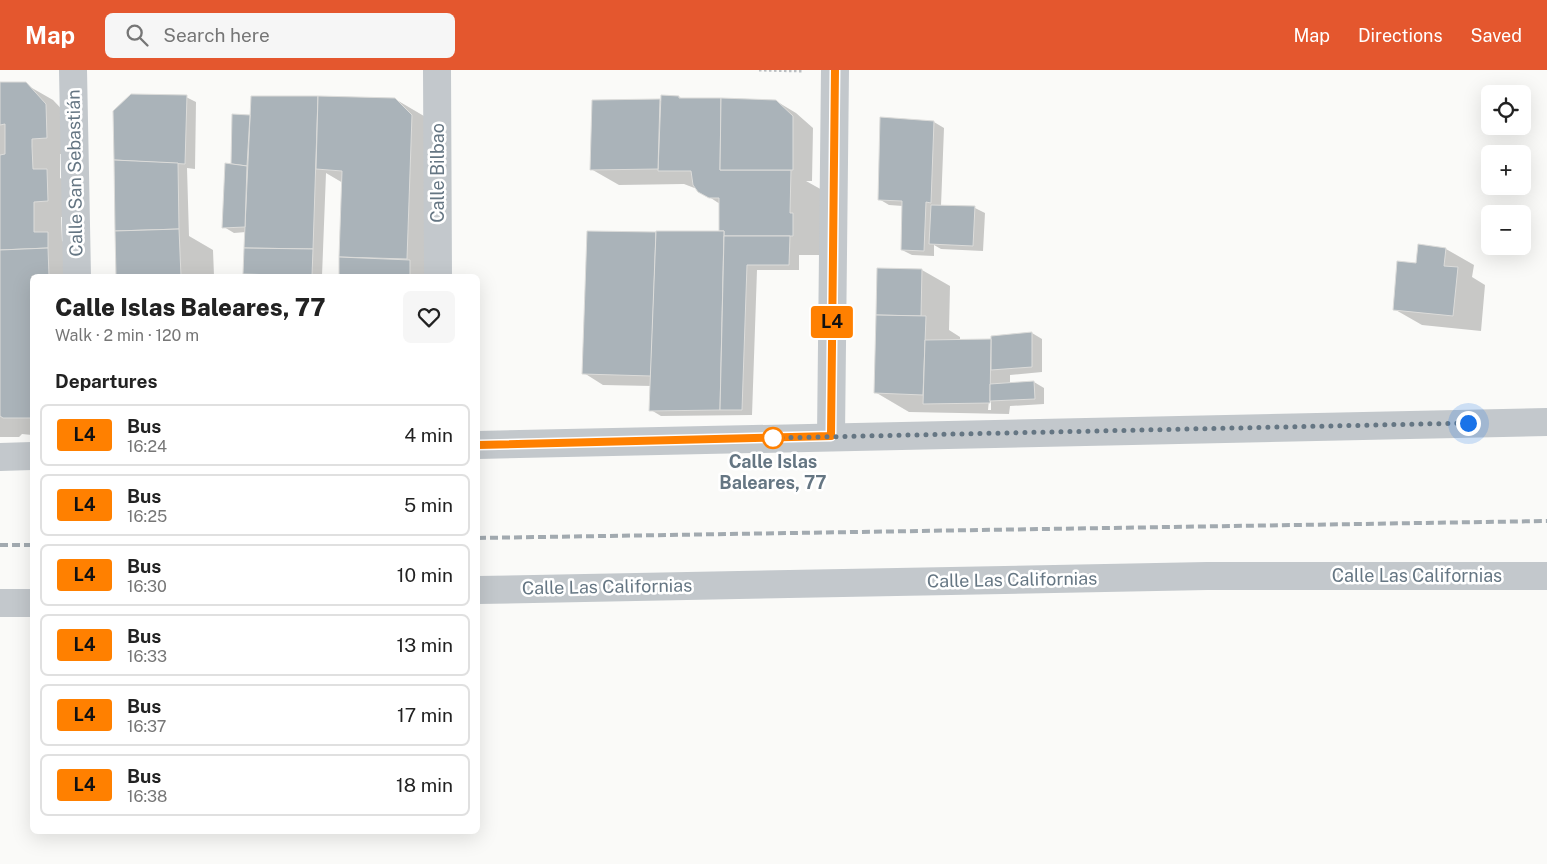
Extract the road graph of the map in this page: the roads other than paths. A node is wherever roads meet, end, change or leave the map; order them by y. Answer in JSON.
{"nodes":[{"id":1,"x":73,"y":70,"type":"edge"},
{"id":2,"x":437,"y":70,"type":"edge"},
{"id":3,"x":835,"y":70,"type":"edge"},
{"id":4,"x":77,"y":274,"type":"edge"},
{"id":5,"x":438,"y":274,"type":"edge"},
{"id":6,"x":1547,"y":422,"type":"edge"},
{"id":7,"x":831,"y":436,"type":"junction"},
{"id":8,"x":480,"y":445,"type":"edge"},
{"id":9,"x":30,"y":456,"type":"edge"},
{"id":10,"x":0,"y":457,"type":"edge"},
{"id":11,"x":1547,"y":576,"type":"edge"},
{"id":12,"x":480,"y":590,"type":"edge"},
{"id":13,"x":30,"y":602,"type":"edge"},
{"id":14,"x":0,"y":604,"type":"edge"}],
"edges":[{"from":1,"to":4,"type":"street","name":"Calle San Sebastián"},
{"from":2,"to":5,"type":"street","name":"Calle Bilbao"},
{"from":3,"to":7,"type":"street"},
{"from":6,"to":7,"type":"street"},
{"from":7,"to":8,"type":"street"},
{"from":9,"to":10,"type":"street"},
{"from":11,"to":12,"type":"street","name":"Calle Las Californias"},
{"from":13,"to":14,"type":"street"}]}
